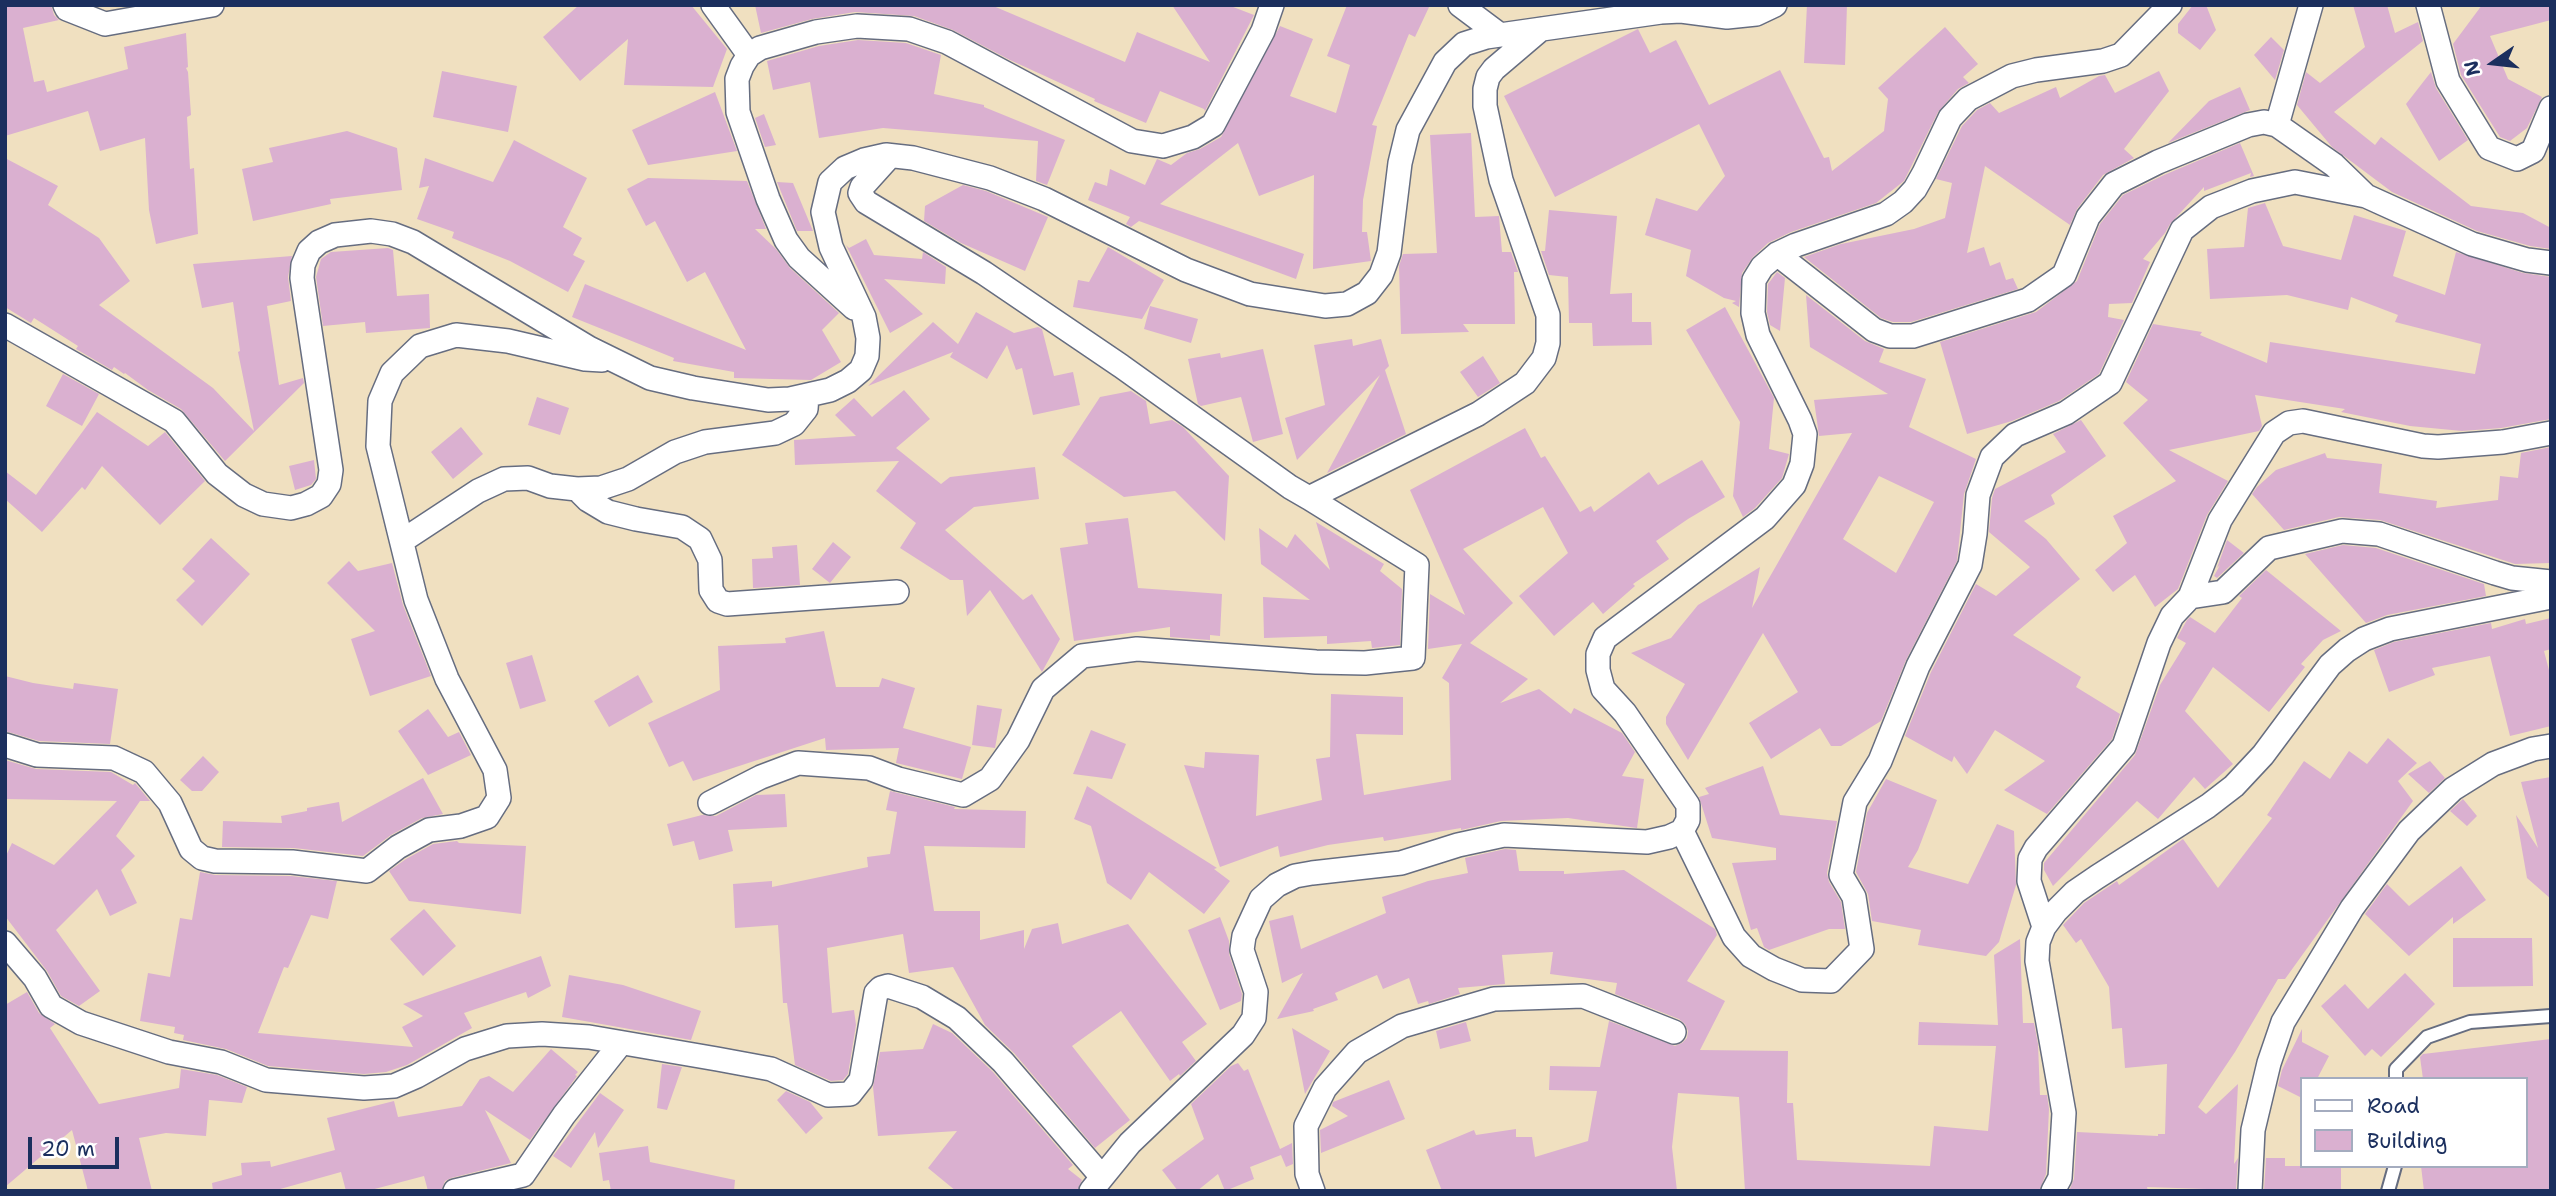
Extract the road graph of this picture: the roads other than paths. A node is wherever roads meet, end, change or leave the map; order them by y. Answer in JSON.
{"nodes":[{"id":1,"x":65,"y":5,"type":"edge"},
{"id":2,"x":212,"y":5,"type":"edge"},
{"id":3,"x":713,"y":5,"type":"edge"},
{"id":4,"x":1272,"y":5,"type":"edge"},
{"id":5,"x":1460,"y":5,"type":"edge"},
{"id":6,"x":1775,"y":5,"type":"edge"},
{"id":7,"x":2170,"y":5,"type":"edge"},
{"id":8,"x":2311,"y":5,"type":"edge"},
{"id":9,"x":2428,"y":5,"type":"edge"},
{"id":10,"x":1541,"y":29,"type":"junction"},
{"id":11,"x":1500,"y":35,"type":"junction"},
{"id":12,"x":749,"y":55,"type":"junction"},
{"id":13,"x":2551,"y":108,"type":"edge"},
{"id":14,"x":2277,"y":125,"type":"junction"},
{"id":15,"x":890,"y":156,"type":"junction"},
{"id":16,"x":2367,"y":196,"type":"junction"},
{"id":17,"x":1777,"y":254,"type":"junction"},
{"id":18,"x":2551,"y":263,"type":"edge"},
{"id":19,"x":864,"y":317,"type":"junction"},
{"id":20,"x":5,"y":325,"type":"edge"},
{"id":21,"x":615,"y":362,"type":"junction"},
{"id":22,"x":807,"y":396,"type":"junction"},
{"id":23,"x":2551,"y":433,"type":"edge"},
{"id":24,"x":577,"y":489,"type":"junction"},
{"id":25,"x":1309,"y":498,"type":"junction"},
{"id":26,"x":402,"y":541,"type":"junction"},
{"id":27,"x":2551,"y":583,"type":"edge"},
{"id":28,"x":897,"y":592,"type":"dead end"},
{"id":29,"x":2190,"y":597,"type":"junction"},
{"id":30,"x":2551,"y":597,"type":"edge"},
{"id":31,"x":5,"y":745,"type":"edge"},
{"id":32,"x":2551,"y":747,"type":"edge"},
{"id":33,"x":710,"y":803,"type":"dead end"},
{"id":34,"x":1682,"y":831,"type":"junction"},
{"id":35,"x":2044,"y":927,"type":"junction"},
{"id":36,"x":5,"y":943,"type":"edge"},
{"id":37,"x":2551,"y":1016,"type":"edge"},
{"id":38,"x":1674,"y":1032,"type":"dead end"},
{"id":39,"x":621,"y":1043,"type":"junction"},
{"id":40,"x":2396,"y":1077,"type":"edge"},
{"id":41,"x":2394,"y":1168,"type":"edge"},
{"id":42,"x":1096,"y":1184,"type":"edge"},
{"id":43,"x":455,"y":1191,"type":"edge"},
{"id":44,"x":1313,"y":1191,"type":"edge"},
{"id":45,"x":2053,"y":1191,"type":"edge"},
{"id":46,"x":2250,"y":1191,"type":"edge"},
{"id":47,"x":2388,"y":1191,"type":"edge"}],
"edges":[{"from":1,"to":2,"type":"street"},
{"from":3,"to":12,"type":"street"},
{"from":4,"to":12,"type":"street"},
{"from":5,"to":11,"type":"street"},
{"from":6,"to":10,"type":"street"},
{"from":7,"to":17,"type":"street"},
{"from":8,"to":14,"type":"street"},
{"from":9,"to":13,"type":"street"},
{"from":10,"to":11,"type":"street"},
{"from":10,"to":25,"type":"street"},
{"from":11,"to":15,"type":"street"},
{"from":12,"to":19,"type":"street"},
{"from":14,"to":16,"type":"street"},
{"from":14,"to":17,"type":"street"},
{"from":15,"to":19,"type":"street"},
{"from":15,"to":25,"type":"street"},
{"from":16,"to":18,"type":"street"},
{"from":16,"to":34,"type":"street"},
{"from":17,"to":34,"type":"street"},
{"from":19,"to":22,"type":"street"},
{"from":20,"to":21,"type":"street"},
{"from":21,"to":22,"type":"street"},
{"from":21,"to":26,"type":"street"},
{"from":22,"to":24,"type":"street"},
{"from":23,"to":29,"type":"street"},
{"from":24,"to":26,"type":"street"},
{"from":24,"to":28,"type":"street"},
{"from":25,"to":33,"type":"street"},
{"from":26,"to":31,"type":"street"},
{"from":27,"to":29,"type":"street"},
{"from":29,"to":35,"type":"street"},
{"from":30,"to":35,"type":"street"},
{"from":32,"to":46,"type":"street"},
{"from":34,"to":42,"type":"street"},
{"from":35,"to":45,"type":"street"},
{"from":36,"to":39,"type":"street"},
{"from":37,"to":40,"type":"lane"},
{"from":38,"to":44,"type":"street"},
{"from":39,"to":42,"type":"street"},
{"from":39,"to":43,"type":"street"},
{"from":41,"to":47,"type":"lane"}]}
